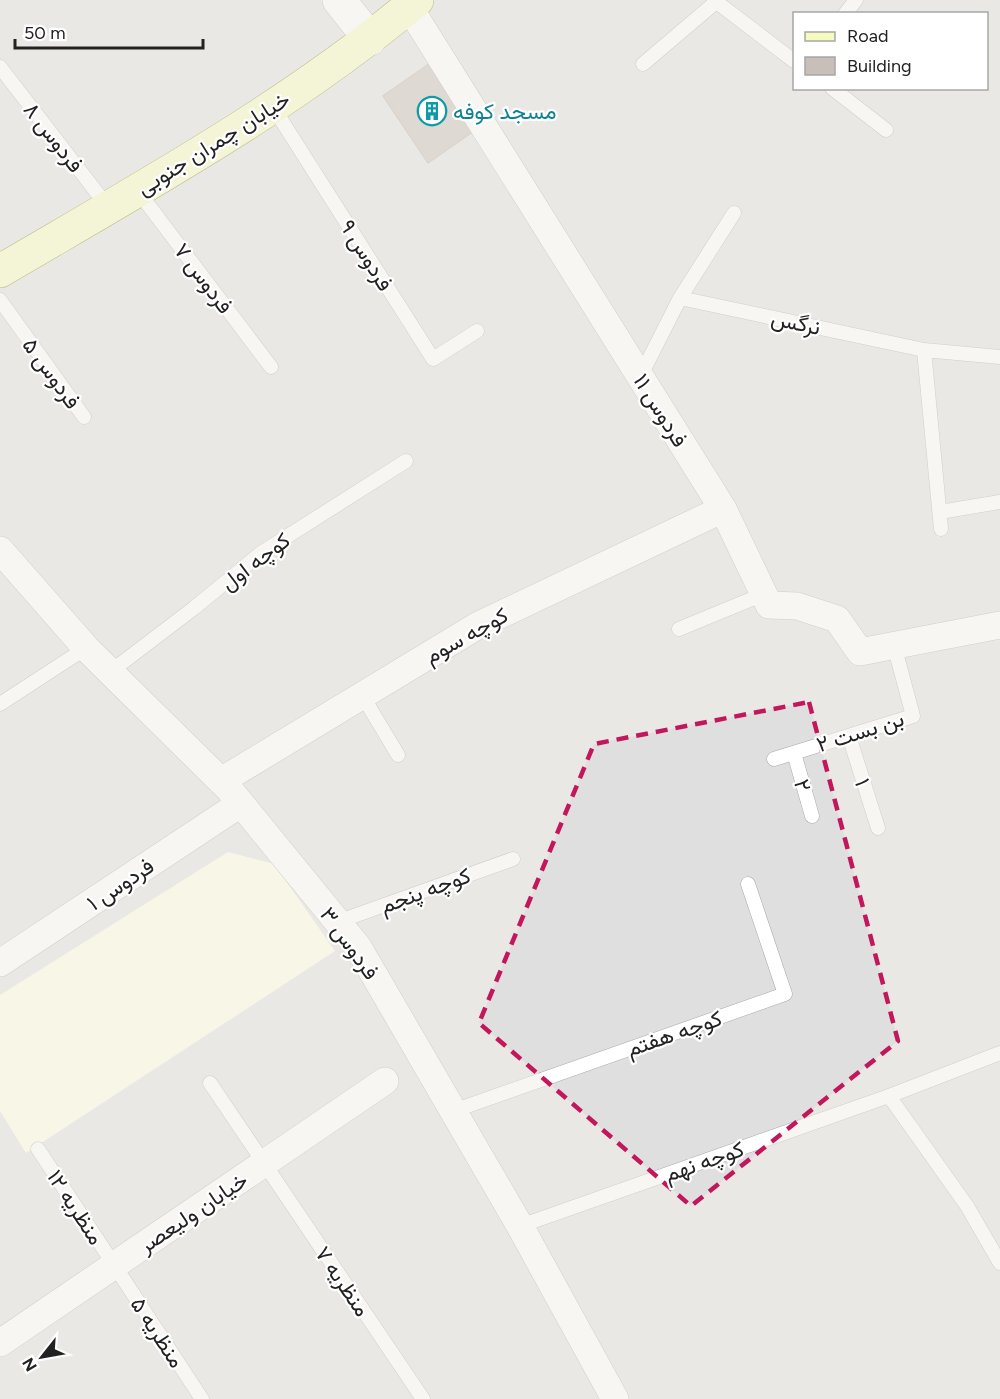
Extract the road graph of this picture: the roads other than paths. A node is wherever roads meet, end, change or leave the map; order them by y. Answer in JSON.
{"nodes":[{"id":1,"x":339,"y":0,"type":"edge"},
{"id":2,"x":856,"y":0,"type":"edge"},
{"id":3,"x":715,"y":1,"type":"edge"},
{"id":4,"x":413,"y":3,"type":"edge"},
{"id":5,"x":847,"y":12,"type":"edge"},
{"id":6,"x":370,"y":39,"type":"junction"},
{"id":7,"x":793,"y":60,"type":"edge"},
{"id":8,"x":644,"y":64,"type":"dead end"},
{"id":9,"x":0,"y":67,"type":"edge"},
{"id":10,"x":834,"y":90,"type":"edge"},
{"id":11,"x":273,"y":106,"type":"junction"},
{"id":12,"x":886,"y":130,"type":"dead end"},
{"id":13,"x":137,"y":190,"type":"junction"},
{"id":14,"x":108,"y":207,"type":"junction"},
{"id":15,"x":734,"y":213,"type":"dead end"},
{"id":16,"x":0,"y":271,"type":"edge"},
{"id":17,"x":680,"y":298,"type":"junction"},
{"id":18,"x":0,"y":300,"type":"edge"},
{"id":19,"x":477,"y":331,"type":"dead end"},
{"id":20,"x":924,"y":350,"type":"junction"},
{"id":21,"x":1000,"y":357,"type":"edge"},
{"id":22,"x":271,"y":367,"type":"dead end"},
{"id":23,"x":640,"y":377,"type":"junction"},
{"id":24,"x":84,"y":417,"type":"dead end"},
{"id":25,"x":406,"y":461,"type":"dead end"},
{"id":26,"x":1000,"y":502,"type":"edge"},
{"id":27,"x":723,"y":509,"type":"junction"},
{"id":28,"x":940,"y":512,"type":"junction"},
{"id":29,"x":941,"y":529,"type":"dead end"},
{"id":30,"x":0,"y":550,"type":"edge"},
{"id":31,"x":764,"y":594,"type":"junction"},
{"id":32,"x":1000,"y":625,"type":"edge"},
{"id":33,"x":679,"y":629,"type":"dead end"},
{"id":34,"x":894,"y":645,"type":"junction"},
{"id":35,"x":86,"y":648,"type":"junction"},
{"id":36,"x":110,"y":672,"type":"junction"},
{"id":37,"x":362,"y":695,"type":"junction"},
{"id":38,"x":0,"y":704,"type":"edge"},
{"id":39,"x":849,"y":736,"type":"junction"},
{"id":40,"x":794,"y":753,"type":"junction"},
{"id":41,"x":398,"y":754,"type":"dead end"},
{"id":42,"x":774,"y":759,"type":"dead end"},
{"id":43,"x":220,"y":781,"type":"junction"},
{"id":44,"x":240,"y":804,"type":"junction"},
{"id":45,"x":812,"y":816,"type":"dead end"},
{"id":46,"x":878,"y":828,"type":"dead end"},
{"id":47,"x":513,"y":859,"type":"dead end"},
{"id":48,"x":748,"y":884,"type":"dead end"},
{"id":49,"x":337,"y":922,"type":"junction"},
{"id":50,"x":0,"y":963,"type":"edge"},
{"id":51,"x":1000,"y":1053,"type":"edge"},
{"id":52,"x":386,"y":1081,"type":"dead end"},
{"id":53,"x":210,"y":1083,"type":"dead end"},
{"id":54,"x":889,"y":1096,"type":"junction"},
{"id":55,"x":453,"y":1111,"type":"junction"},
{"id":56,"x":38,"y":1149,"type":"dead end"},
{"id":57,"x":264,"y":1164,"type":"junction"},
{"id":58,"x":520,"y":1226,"type":"junction"},
{"id":59,"x":1000,"y":1263,"type":"edge"},
{"id":60,"x":114,"y":1265,"type":"junction"},
{"id":61,"x":0,"y":1343,"type":"edge"},
{"id":62,"x":607,"y":1396,"type":"edge"},
{"id":63,"x":202,"y":1399,"type":"edge"},
{"id":64,"x":423,"y":1399,"type":"edge"}],
"edges":[{"from":1,"to":6,"type":"street"},
{"from":2,"to":5,"type":"lane"},
{"from":3,"to":7,"type":"lane"},
{"from":3,"to":8,"type":"lane"},
{"from":4,"to":6,"type":"main road","name":"خیابان چمران جنوبی"},
{"from":4,"to":23,"type":"street","name":"فردوس ۱۱"},
{"from":6,"to":11,"type":"main road","name":"خیابان چمران جنوبی"},
{"from":9,"to":14,"type":"lane","name":"فردوس ۸"},
{"from":10,"to":12,"type":"lane"},
{"from":11,"to":13,"type":"main road","name":"خیابان چمران جنوبی"},
{"from":11,"to":19,"type":"lane","name":"فردوس ۹"},
{"from":13,"to":14,"type":"main road","name":"خیابان چمران جنوبی"},
{"from":13,"to":22,"type":"lane","name":"فردوس ۷"},
{"from":14,"to":16,"type":"main road","name":"خیابان چمران جنوبی"},
{"from":15,"to":17,"type":"lane"},
{"from":17,"to":20,"type":"lane","name":"نرگس"},
{"from":17,"to":23,"type":"lane"},
{"from":18,"to":24,"type":"lane","name":"فردوس ۵"},
{"from":20,"to":21,"type":"lane","name":"نرگس"},
{"from":20,"to":28,"type":"lane"},
{"from":23,"to":27,"type":"street","name":"فردوس ۱۱"},
{"from":25,"to":36,"type":"lane","name":"کوچه اول"},
{"from":26,"to":28,"type":"lane"},
{"from":27,"to":31,"type":"street","name":"فردوس ۱۱"},
{"from":27,"to":37,"type":"street","name":"کوچه سوم"},
{"from":28,"to":29,"type":"lane"},
{"from":30,"to":35,"type":"street","name":"فردوس ۳"},
{"from":31,"to":33,"type":"lane"},
{"from":31,"to":34,"type":"street"},
{"from":32,"to":34,"type":"street"},
{"from":34,"to":39,"type":"lane","name":"بن بست ۲"},
{"from":35,"to":36,"type":"street","name":"فردوس ۳"},
{"from":35,"to":38,"type":"lane"},
{"from":36,"to":43,"type":"street","name":"فردوس ۳"},
{"from":37,"to":41,"type":"lane"},
{"from":37,"to":43,"type":"street","name":"کوچه سوم"},
{"from":39,"to":40,"type":"lane","name":"بن بست ۲"},
{"from":39,"to":46,"type":"lane","name":"۱"},
{"from":40,"to":42,"type":"lane","name":"بن بست ۲"},
{"from":40,"to":45,"type":"lane","name":"۲"},
{"from":43,"to":44,"type":"street","name":"فردوس ۳"},
{"from":44,"to":49,"type":"street","name":"فردوس ۳"},
{"from":44,"to":50,"type":"street","name":"فردوس ۱"},
{"from":47,"to":49,"type":"lane","name":"کوچه پنجم"},
{"from":48,"to":55,"type":"lane","name":"کوچه هفتم"},
{"from":49,"to":55,"type":"street","name":"فردوس ۳"},
{"from":51,"to":54,"type":"lane","name":"کوچه نهم"},
{"from":52,"to":57,"type":"street","name":"خیابان ولیعصر"},
{"from":53,"to":57,"type":"lane","name":"منظریه ۷"},
{"from":54,"to":58,"type":"lane","name":"کوچه نهم"},
{"from":54,"to":59,"type":"lane"},
{"from":55,"to":58,"type":"street","name":"فردوس ۳"},
{"from":56,"to":60,"type":"lane","name":"منظریه ۱۲"},
{"from":57,"to":60,"type":"street","name":"خیابان ولیعصر"},
{"from":57,"to":64,"type":"lane","name":"منظریه ۷"},
{"from":58,"to":62,"type":"street","name":"فردوس ۳"},
{"from":60,"to":61,"type":"street","name":"خیابان ولیعصر"},
{"from":60,"to":63,"type":"lane","name":"منظریه ۵"}]}
